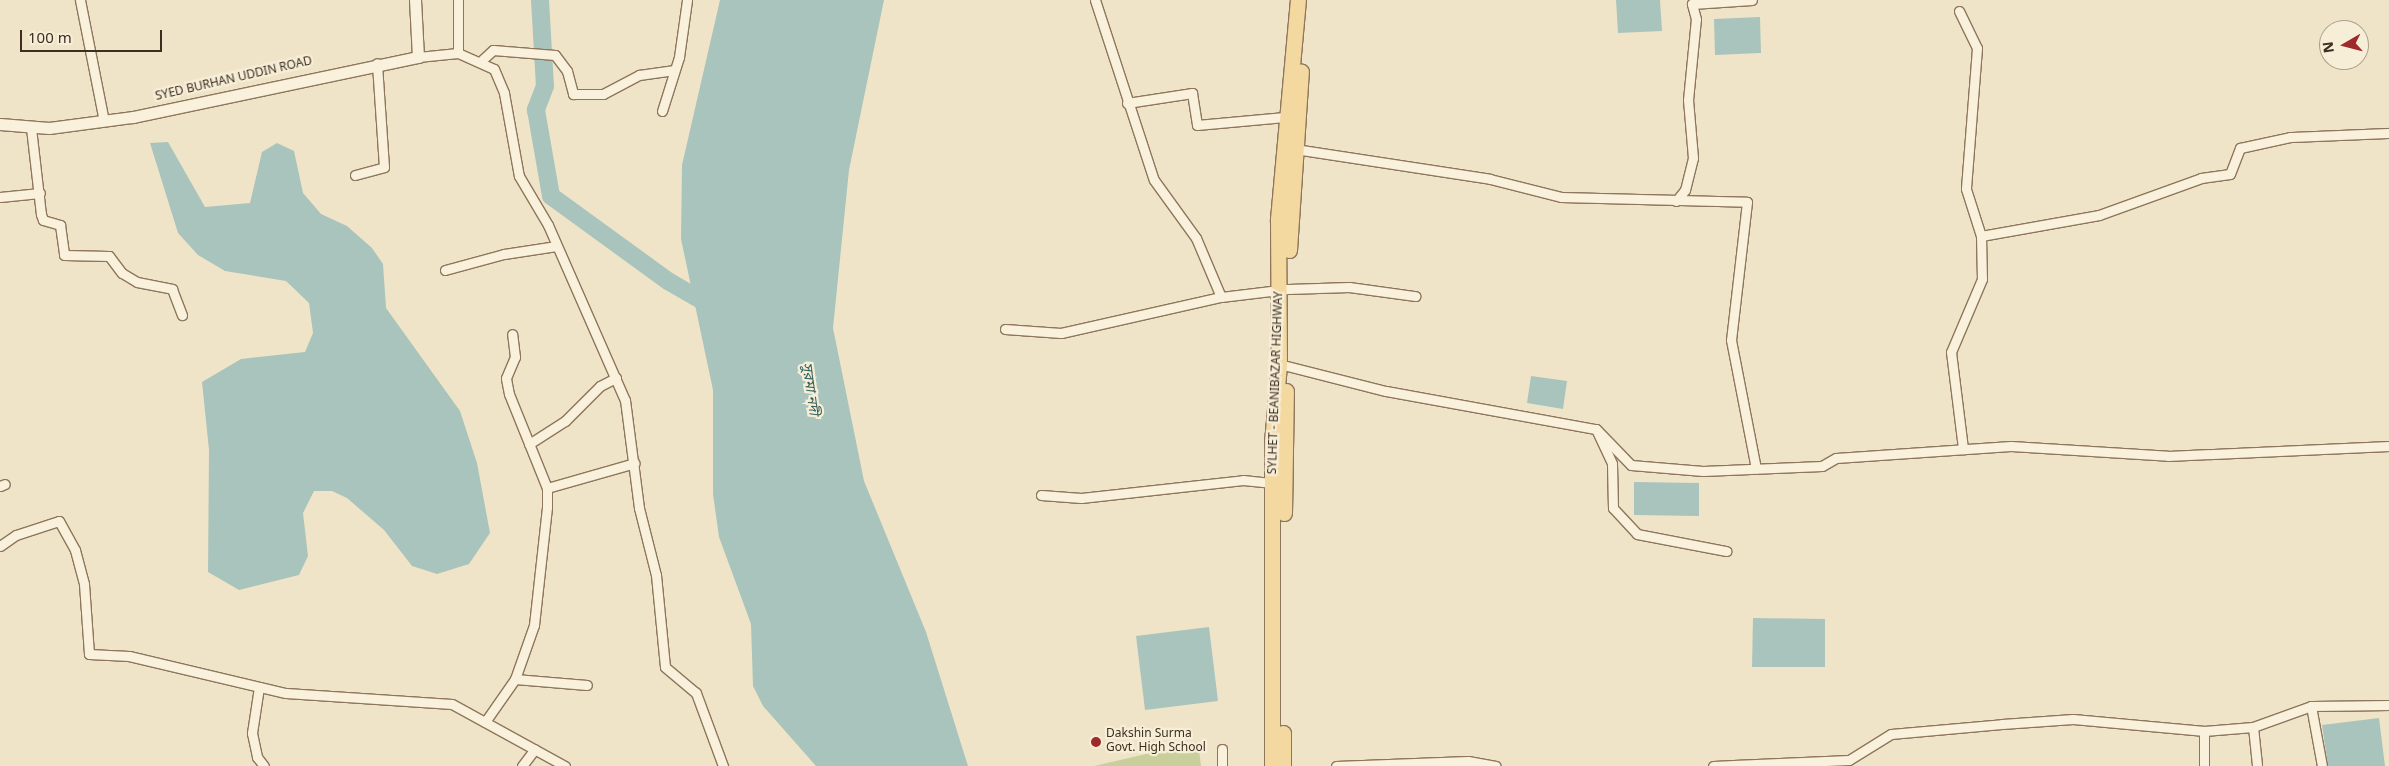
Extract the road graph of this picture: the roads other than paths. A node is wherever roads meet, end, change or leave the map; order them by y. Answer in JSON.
{"nodes":[{"id":1,"x":80,"y":0,"type":"edge"},
{"id":2,"x":415,"y":0,"type":"edge"},
{"id":3,"x":458,"y":0,"type":"edge"},
{"id":4,"x":687,"y":0,"type":"edge"},
{"id":5,"x":1095,"y":0,"type":"edge"},
{"id":6,"x":1298,"y":0,"type":"edge"},
{"id":7,"x":1307,"y":0,"type":"edge"},
{"id":8,"x":1752,"y":0,"type":"edge"},
{"id":9,"x":1959,"y":11,"type":"dead end"},
{"id":10,"x":458,"y":53,"type":"junction"},
{"id":11,"x":418,"y":57,"type":"junction"},
{"id":12,"x":482,"y":60,"type":"junction"},
{"id":13,"x":377,"y":63,"type":"junction"},
{"id":14,"x":673,"y":70,"type":"junction"},
{"id":15,"x":1127,"y":103,"type":"junction"},
{"id":16,"x":662,"y":111,"type":"dead end"},
{"id":17,"x":1285,"y":117,"type":"junction"},
{"id":18,"x":104,"y":121,"type":"junction"},
{"id":19,"x":0,"y":124,"type":"edge"},
{"id":20,"x":30,"y":128,"type":"junction"},
{"id":21,"x":1296,"y":129,"type":"junction"},
{"id":22,"x":2389,"y":133,"type":"edge"},
{"id":23,"x":1295,"y":149,"type":"junction"},
{"id":24,"x":355,"y":175,"type":"dead end"},
{"id":25,"x":40,"y":193,"type":"junction"},
{"id":26,"x":0,"y":197,"type":"edge"},
{"id":27,"x":1676,"y":201,"type":"junction"},
{"id":28,"x":1981,"y":236,"type":"junction"},
{"id":29,"x":556,"y":246,"type":"junction"},
{"id":30,"x":445,"y":270,"type":"dead end"},
{"id":31,"x":1284,"y":290,"type":"junction"},
{"id":32,"x":1415,"y":296,"type":"dead end"},
{"id":33,"x":1221,"y":297,"type":"junction"},
{"id":34,"x":182,"y":315,"type":"dead end"},
{"id":35,"x":1005,"y":329,"type":"dead end"},
{"id":36,"x":512,"y":334,"type":"dead end"},
{"id":37,"x":1287,"y":366,"type":"junction"},
{"id":38,"x":616,"y":378,"type":"junction"},
{"id":39,"x":1596,"y":429,"type":"junction"},
{"id":40,"x":529,"y":444,"type":"junction"},
{"id":41,"x":2389,"y":446,"type":"edge"},
{"id":42,"x":1963,"y":449,"type":"junction"},
{"id":43,"x":635,"y":463,"type":"junction"},
{"id":44,"x":1756,"y":469,"type":"junction"},
{"id":45,"x":1273,"y":484,"type":"junction"},
{"id":46,"x":547,"y":488,"type":"junction"},
{"id":47,"x":1040,"y":495,"type":"dead end"},
{"id":48,"x":0,"y":546,"type":"edge"},
{"id":49,"x":1726,"y":551,"type":"dead end"},
{"id":50,"x":516,"y":679,"type":"junction"},
{"id":51,"x":587,"y":685,"type":"dead end"},
{"id":52,"x":258,"y":687,"type":"junction"},
{"id":53,"x":2389,"y":705,"type":"edge"},
{"id":54,"x":2311,"y":706,"type":"junction"},
{"id":55,"x":485,"y":722,"type":"junction"},
{"id":56,"x":2253,"y":727,"type":"junction"},
{"id":57,"x":2204,"y":731,"type":"junction"},
{"id":58,"x":535,"y":748,"type":"junction"},
{"id":59,"x":1222,"y":749,"type":"dead end"},
{"id":60,"x":264,"y":766,"type":"edge"},
{"id":61,"x":522,"y":766,"type":"edge"},
{"id":62,"x":565,"y":766,"type":"edge"},
{"id":63,"x":723,"y":766,"type":"edge"},
{"id":64,"x":1222,"y":766,"type":"edge"},
{"id":65,"x":1272,"y":766,"type":"edge"},
{"id":66,"x":1283,"y":766,"type":"edge"},
{"id":67,"x":1336,"y":766,"type":"edge"},
{"id":68,"x":1496,"y":766,"type":"edge"},
{"id":69,"x":1713,"y":766,"type":"edge"},
{"id":70,"x":2204,"y":766,"type":"edge"},
{"id":71,"x":2257,"y":766,"type":"edge"},
{"id":72,"x":2322,"y":766,"type":"edge"}],
"edges":[{"from":1,"to":18,"type":"street"},
{"from":2,"to":11,"type":"street"},
{"from":3,"to":10,"type":"street"},
{"from":4,"to":14,"type":"street"},
{"from":5,"to":15,"type":"street"},
{"from":6,"to":17,"type":"main road","name":"SYLHET - BEANIBAZAR HIGHWAY"},
{"from":7,"to":21,"type":"main road","name":"SYLHET - BEANIBAZAR HIGHWAY"},
{"from":8,"to":27,"type":"street"},
{"from":9,"to":28,"type":"street"},
{"from":10,"to":11,"type":"street"},
{"from":10,"to":12,"type":"street"},
{"from":11,"to":13,"type":"street","name":"SYED BURHAN UDDIN ROAD"},
{"from":12,"to":14,"type":"street"},
{"from":12,"to":29,"type":"street"},
{"from":13,"to":18,"type":"street","name":"SYED BURHAN UDDIN ROAD"},
{"from":13,"to":24,"type":"street"},
{"from":14,"to":16,"type":"street"},
{"from":15,"to":17,"type":"street"},
{"from":15,"to":33,"type":"street"},
{"from":17,"to":21,"type":"street"},
{"from":17,"to":31,"type":"main road","name":"SYLHET - BEANIBAZAR HIGHWAY"},
{"from":18,"to":20,"type":"street","name":"SYED BURHAN UDDIN ROAD"},
{"from":19,"to":20,"type":"street","name":"SYED BURHAN UDDIN ROAD"},
{"from":20,"to":25,"type":"street"},
{"from":21,"to":23,"type":"main road","name":"SYLHET - BEANIBAZAR HIGHWAY"},
{"from":22,"to":28,"type":"street"},
{"from":23,"to":27,"type":"street"},
{"from":23,"to":31,"type":"main road","name":"SYLHET - BEANIBAZAR HIGHWAY"},
{"from":25,"to":26,"type":"street"},
{"from":25,"to":34,"type":"street"},
{"from":27,"to":44,"type":"street"},
{"from":28,"to":42,"type":"street"},
{"from":29,"to":30,"type":"street"},
{"from":29,"to":38,"type":"street"},
{"from":31,"to":32,"type":"street"},
{"from":31,"to":33,"type":"street"},
{"from":31,"to":37,"type":"main road","name":"SYLHET - BEANIBAZAR HIGHWAY"},
{"from":31,"to":45,"type":"main road","name":"SYLHET - BEANIBAZAR HIGHWAY"},
{"from":33,"to":35,"type":"street"},
{"from":36,"to":40,"type":"street"},
{"from":37,"to":39,"type":"street"},
{"from":37,"to":66,"type":"main road","name":"SYLHET - BEANIBAZAR HIGHWAY"},
{"from":38,"to":40,"type":"street"},
{"from":38,"to":43,"type":"street"},
{"from":39,"to":44,"type":"street"},
{"from":39,"to":49,"type":"street"},
{"from":40,"to":46,"type":"street"},
{"from":41,"to":42,"type":"street"},
{"from":42,"to":44,"type":"street"},
{"from":43,"to":46,"type":"street"},
{"from":43,"to":63,"type":"street"},
{"from":45,"to":47,"type":"street"},
{"from":45,"to":65,"type":"main road","name":"SYLHET - BEANIBAZAR HIGHWAY"},
{"from":46,"to":50,"type":"street"},
{"from":48,"to":52,"type":"street"},
{"from":50,"to":51,"type":"street"},
{"from":50,"to":55,"type":"street"},
{"from":52,"to":55,"type":"street"},
{"from":52,"to":60,"type":"street"},
{"from":53,"to":54,"type":"street"},
{"from":54,"to":56,"type":"street"},
{"from":54,"to":72,"type":"street"},
{"from":55,"to":58,"type":"street"},
{"from":56,"to":57,"type":"street"},
{"from":56,"to":71,"type":"street"},
{"from":57,"to":69,"type":"street"},
{"from":57,"to":70,"type":"street"},
{"from":58,"to":61,"type":"street"},
{"from":58,"to":62,"type":"street"},
{"from":59,"to":64,"type":"street"},
{"from":67,"to":68,"type":"street"}]}
